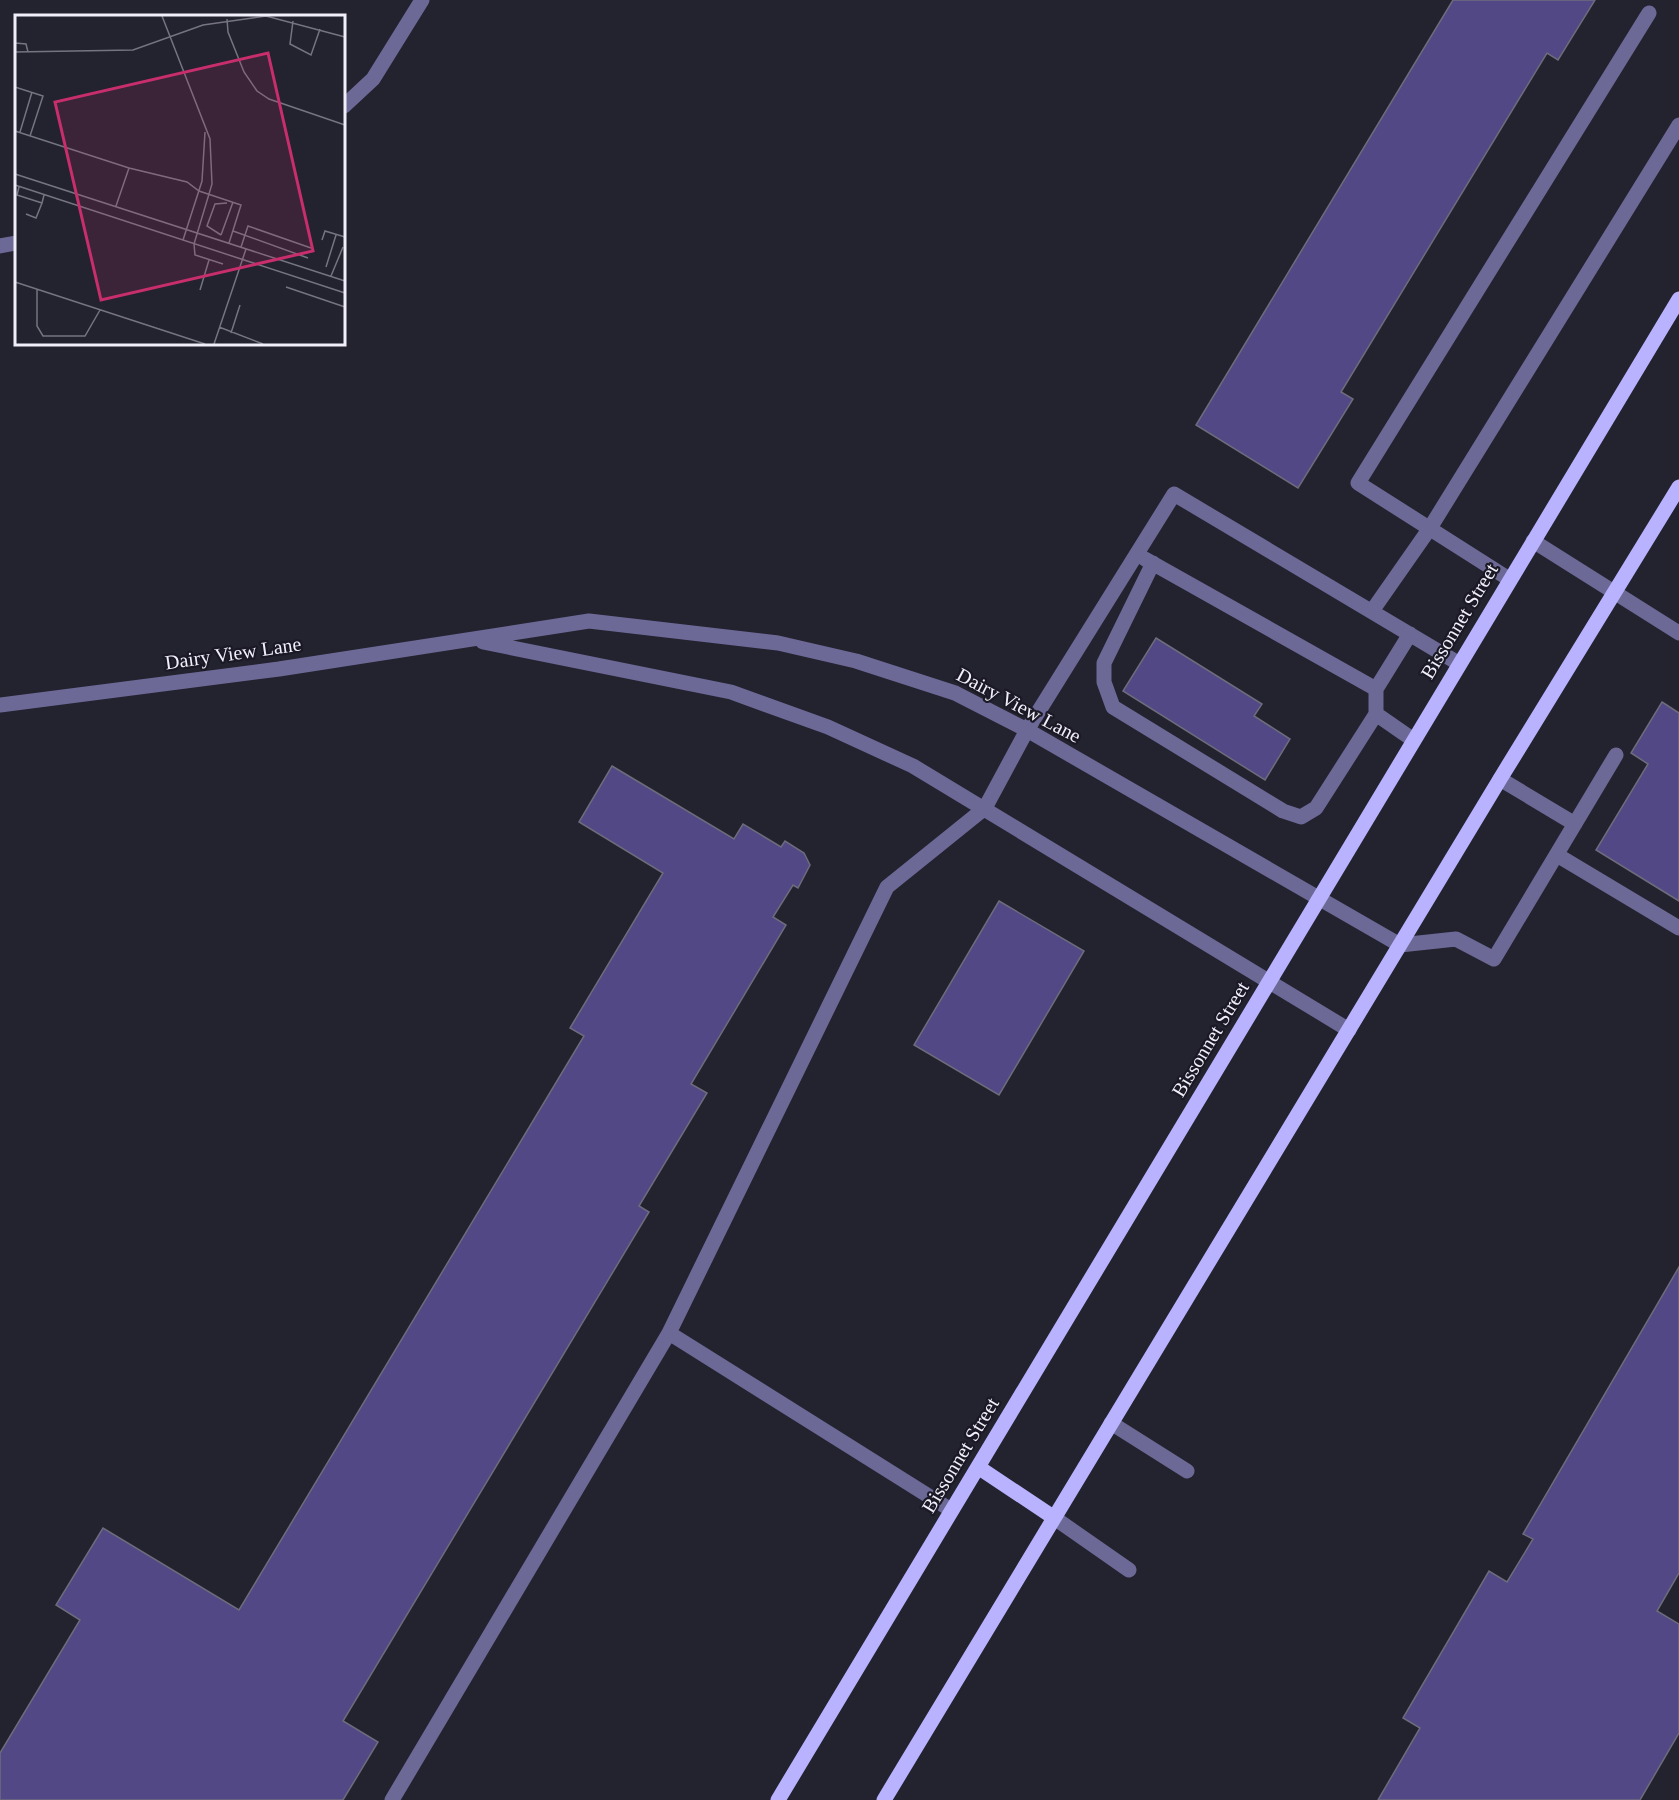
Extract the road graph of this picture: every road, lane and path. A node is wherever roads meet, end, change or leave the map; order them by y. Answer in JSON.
{"nodes":[{"id":1,"x":422,"y":0,"type":"edge"},
{"id":2,"x":1649,"y":13,"type":"dead end"},
{"id":3,"x":345,"y":105,"type":"edge"},
{"id":4,"x":1679,"y":125,"type":"edge"},
{"id":5,"x":15,"y":243,"type":"edge"},
{"id":6,"x":0,"y":246,"type":"edge"},
{"id":7,"x":1679,"y":299,"type":"edge"},
{"id":8,"x":1679,"y":487,"type":"edge"},
{"id":9,"x":1430,"y":528,"type":"junction"},
{"id":10,"x":1533,"y":540,"type":"junction"},
{"id":11,"x":1137,"y":554,"type":"junction"},
{"id":12,"x":1153,"y":563,"type":"junction"},
{"id":13,"x":1509,"y":579,"type":"junction"},
{"id":14,"x":1614,"y":592,"type":"junction"},
{"id":15,"x":1372,"y":611,"type":"junction"},
{"id":16,"x":1679,"y":633,"type":"edge"},
{"id":17,"x":1410,"y":634,"type":"junction"},
{"id":18,"x":471,"y":640,"type":"junction"},
{"id":19,"x":1458,"y":663,"type":"junction"},
{"id":20,"x":1376,"y":689,"type":"junction"},
{"id":21,"x":0,"y":705,"type":"edge"},
{"id":22,"x":1376,"y":714,"type":"junction"},
{"id":23,"x":1027,"y":730,"type":"junction"},
{"id":24,"x":1412,"y":739,"type":"junction"},
{"id":25,"x":1616,"y":754,"type":"dead end"},
{"id":26,"x":1500,"y":779,"type":"junction"},
{"id":27,"x":985,"y":808,"type":"junction"},
{"id":28,"x":1575,"y":824,"type":"junction"},
{"id":29,"x":1557,"y":855,"type":"junction"},
{"id":30,"x":1318,"y":898,"type":"junction"},
{"id":31,"x":1679,"y":928,"type":"edge"},
{"id":32,"x":1400,"y":945,"type":"junction"},
{"id":33,"x":1269,"y":982,"type":"junction"},
{"id":34,"x":1349,"y":1030,"type":"junction"},
{"id":35,"x":669,"y":1333,"type":"junction"},
{"id":36,"x":1110,"y":1423,"type":"junction"},
{"id":37,"x":978,"y":1467,"type":"junction"},
{"id":38,"x":1187,"y":1471,"type":"dead end"},
{"id":39,"x":951,"y":1510,"type":"junction"},
{"id":40,"x":1053,"y":1517,"type":"junction"},
{"id":41,"x":1128,"y":1570,"type":"dead end"},
{"id":42,"x":392,"y":1800,"type":"edge"},
{"id":43,"x":777,"y":1800,"type":"edge"},
{"id":44,"x":884,"y":1800,"type":"edge"}],
"edges":[{"from":1,"to":3,"type":"street"},
{"from":2,"to":9,"type":"street"},
{"from":4,"to":9,"type":"street"},
{"from":5,"to":6,"type":"street"},
{"from":7,"to":10,"type":"main road","name":"Bissonnet Street"},
{"from":8,"to":14,"type":"main road"},
{"from":9,"to":13,"type":"street"},
{"from":9,"to":15,"type":"street"},
{"from":10,"to":13,"type":"main road","name":"Bissonnet Street"},
{"from":10,"to":14,"type":"street"},
{"from":11,"to":12,"type":"street"},
{"from":11,"to":15,"type":"street"},
{"from":11,"to":23,"type":"street"},
{"from":12,"to":20,"type":"street"},
{"from":12,"to":22,"type":"street"},
{"from":13,"to":19,"type":"main road","name":"Bissonnet Street"},
{"from":14,"to":16,"type":"street"},
{"from":14,"to":26,"type":"main road"},
{"from":15,"to":17,"type":"street"},
{"from":17,"to":19,"type":"street"},
{"from":17,"to":20,"type":"street"},
{"from":18,"to":21,"type":"street","name":"Dairy View Lane"},
{"from":18,"to":23,"type":"street","name":"Dairy View Lane"},
{"from":18,"to":27,"type":"street","name":"Dairy View Lane"},
{"from":19,"to":24,"type":"main road","name":"Bissonnet Street"},
{"from":20,"to":22,"type":"street"},
{"from":22,"to":24,"type":"street"},
{"from":23,"to":27,"type":"street"},
{"from":23,"to":30,"type":"street","name":"Dairy View Lane"},
{"from":24,"to":30,"type":"main road","name":"Bissonnet Street"},
{"from":25,"to":28,"type":"street"},
{"from":26,"to":28,"type":"street"},
{"from":26,"to":32,"type":"main road"},
{"from":27,"to":33,"type":"street","name":"Dairy View Lane"},
{"from":27,"to":35,"type":"street"},
{"from":28,"to":29,"type":"street"},
{"from":29,"to":31,"type":"street"},
{"from":29,"to":32,"type":"street"},
{"from":30,"to":32,"type":"street","name":"Dairy View Lane"},
{"from":30,"to":33,"type":"main road","name":"Bissonnet Street"},
{"from":32,"to":34,"type":"main road"},
{"from":33,"to":34,"type":"street","name":"Dairy View Lane"},
{"from":33,"to":37,"type":"main road","name":"Bissonnet Street"},
{"from":34,"to":36,"type":"main road"},
{"from":35,"to":39,"type":"street"},
{"from":35,"to":42,"type":"street"},
{"from":36,"to":38,"type":"street"},
{"from":36,"to":40,"type":"main road"},
{"from":37,"to":39,"type":"main road","name":"Bissonnet Street"},
{"from":37,"to":40,"type":"main road"},
{"from":39,"to":43,"type":"main road","name":"Bissonnet Street"},
{"from":40,"to":41,"type":"street"},
{"from":40,"to":44,"type":"main road"}]}
